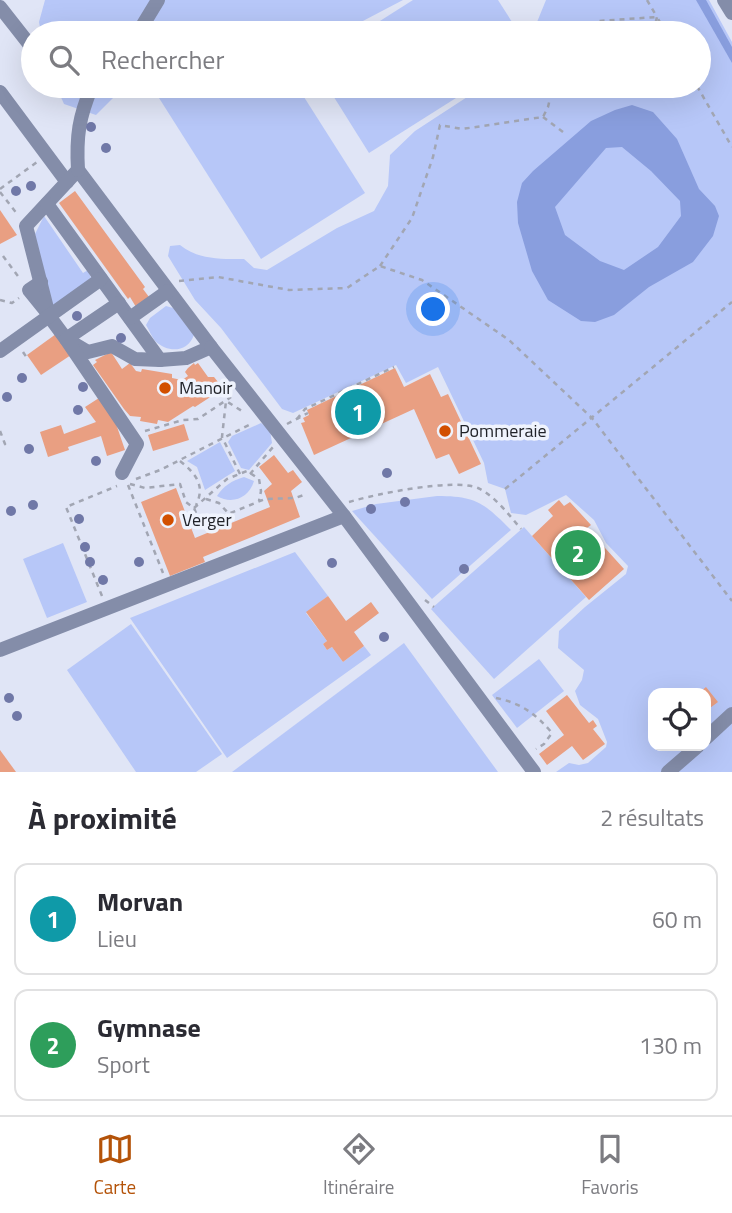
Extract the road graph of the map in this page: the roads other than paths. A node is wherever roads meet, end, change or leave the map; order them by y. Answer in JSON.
{"nodes":[{"id":1,"x":158,"y":0,"type":"edge"},
{"id":2,"x":724,"y":0,"type":"edge"},
{"id":3,"x":0,"y":7,"type":"edge"},
{"id":4,"x":732,"y":13,"type":"edge"},
{"id":5,"x":145,"y":21,"type":"edge"},
{"id":6,"x":21,"y":34,"type":"edge"},
{"id":7,"x":0,"y":92,"type":"edge"},
{"id":8,"x":87,"y":98,"type":"edge"},
{"id":9,"x":78,"y":170,"type":"junction"},
{"id":10,"x":67,"y":182,"type":"junction"},
{"id":11,"x":47,"y":204,"type":"junction"},
{"id":12,"x":101,"y":279,"type":"junction"},
{"id":13,"x":165,"y":286,"type":"junction"},
{"id":14,"x":119,"y":303,"type":"junction"},
{"id":15,"x":49,"y":316,"type":"junction"},
{"id":16,"x":130,"y":318,"type":"junction"},
{"id":17,"x":66,"y":339,"type":"junction"},
{"id":18,"x":211,"y":347,"type":"junction"},
{"id":19,"x":0,"y":351,"type":"edge"},
{"id":20,"x":159,"y":359,"type":"junction"},
{"id":21,"x":124,"y":478,"type":"road end"},
{"id":22,"x":340,"y":511,"type":"junction"},
{"id":23,"x":0,"y":650,"type":"edge"},
{"id":24,"x":732,"y":715,"type":"edge"},
{"id":25,"x":711,"y":734,"type":"edge"},
{"id":26,"x":692,"y":751,"type":"edge"},
{"id":27,"x":534,"y":772,"type":"edge"},
{"id":28,"x":668,"y":772,"type":"edge"}],
"edges":[{"from":1,"to":5,"type":"street"},
{"from":2,"to":4,"type":"street"},
{"from":3,"to":6,"type":"street"},
{"from":7,"to":10,"type":"street"},
{"from":8,"to":9,"type":"street"},
{"from":9,"to":10,"type":"street"},
{"from":9,"to":13,"type":"street"},
{"from":10,"to":11,"type":"street"},
{"from":11,"to":12,"type":"street"},
{"from":11,"to":15,"type":"street"},
{"from":12,"to":14,"type":"street"},
{"from":12,"to":15,"type":"street"},
{"from":13,"to":16,"type":"street"},
{"from":13,"to":18,"type":"street"},
{"from":14,"to":16,"type":"street"},
{"from":14,"to":17,"type":"street"},
{"from":15,"to":17,"type":"street"},
{"from":15,"to":19,"type":"street"},
{"from":16,"to":20,"type":"street"},
{"from":17,"to":20,"type":"street"},
{"from":17,"to":21,"type":"street"},
{"from":18,"to":20,"type":"street"},
{"from":18,"to":22,"type":"street"},
{"from":22,"to":23,"type":"street"},
{"from":22,"to":27,"type":"street"},
{"from":24,"to":25,"type":"street"},
{"from":26,"to":28,"type":"street"}]}
